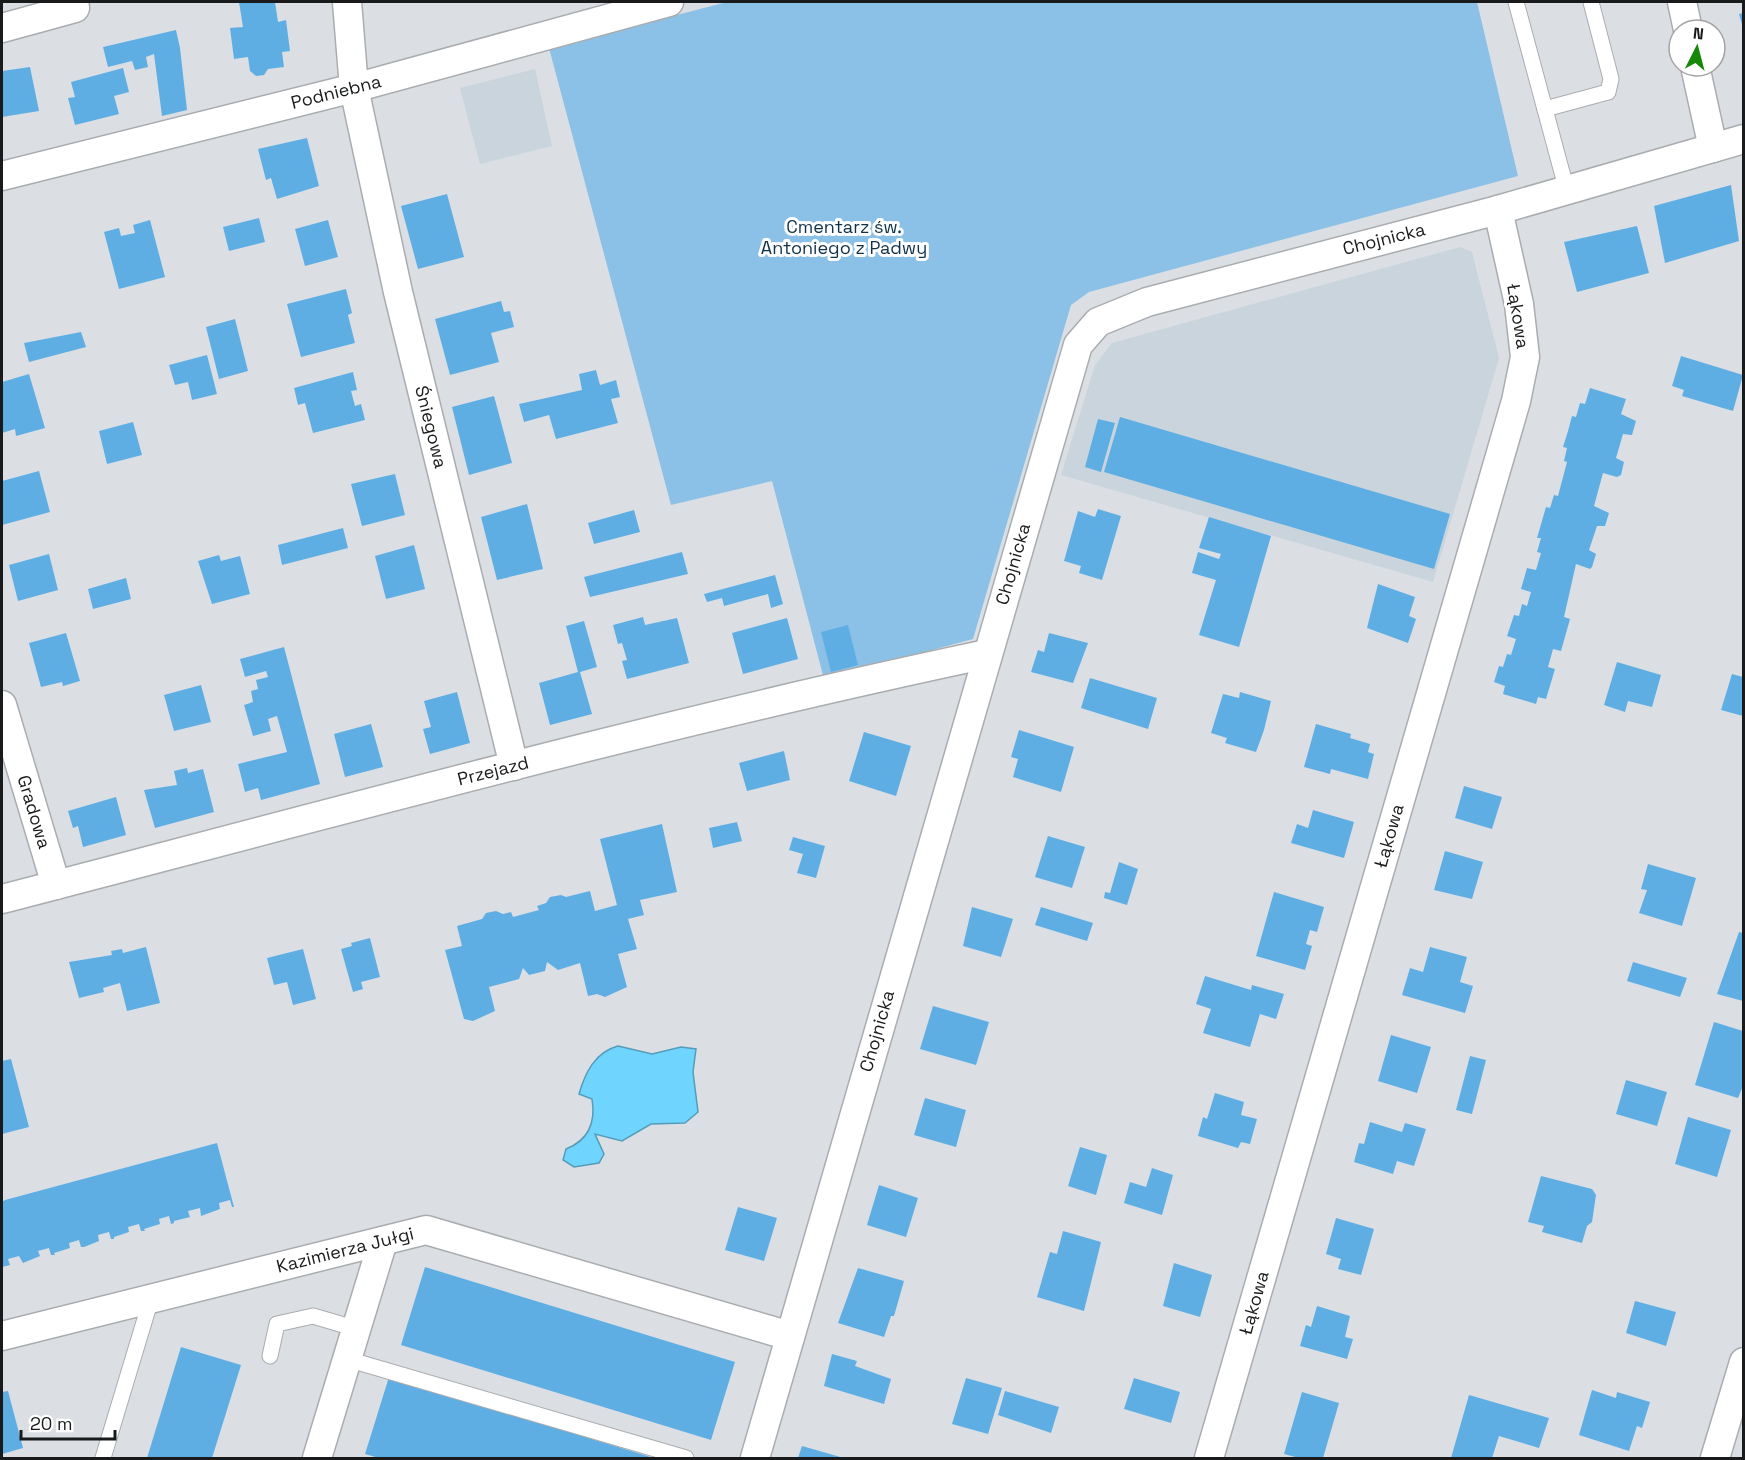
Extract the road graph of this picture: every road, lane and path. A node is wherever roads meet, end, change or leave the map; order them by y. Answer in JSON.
{"nodes":[{"id":1,"x":74,"y":2,"type":"edge"},
{"id":2,"x":347,"y":2,"type":"edge"},
{"id":3,"x":669,"y":2,"type":"edge"},
{"id":4,"x":1516,"y":2,"type":"edge"},
{"id":5,"x":1591,"y":2,"type":"edge"},
{"id":6,"x":1682,"y":2,"type":"edge"},
{"id":7,"x":1685,"y":18,"type":"edge"},
{"id":8,"x":2,"y":28,"type":"edge"},
{"id":9,"x":1698,"y":78,"type":"edge"},
{"id":10,"x":354,"y":88,"type":"junction"},
{"id":11,"x":1545,"y":109,"type":"junction"},
{"id":12,"x":1743,"y":139,"type":"edge"},
{"id":13,"x":1713,"y":148,"type":"junction"},
{"id":14,"x":2,"y":176,"type":"edge"},
{"id":15,"x":1567,"y":191,"type":"junction"},
{"id":16,"x":1498,"y":210,"type":"junction"},
{"id":17,"x":987,"y":654,"type":"junction"},
{"id":18,"x":2,"y":705,"type":"edge"},
{"id":19,"x":514,"y":766,"type":"junction"},
{"id":20,"x":56,"y":885,"type":"junction"},
{"id":21,"x":2,"y":899,"type":"edge"},
{"id":22,"x":383,"y":1240,"type":"junction"},
{"id":23,"x":152,"y":1299,"type":"junction"},
{"id":24,"x":357,"y":1329,"type":"junction"},
{"id":25,"x":2,"y":1336,"type":"edge"},
{"id":26,"x":790,"y":1336,"type":"junction"},
{"id":27,"x":270,"y":1356,"type":"dead end"},
{"id":28,"x":347,"y":1359,"type":"junction"},
{"id":29,"x":1743,"y":1362,"type":"edge"},
{"id":30,"x":103,"y":1458,"type":"edge"},
{"id":31,"x":317,"y":1458,"type":"edge"},
{"id":32,"x":686,"y":1458,"type":"edge"},
{"id":33,"x":755,"y":1458,"type":"edge"},
{"id":34,"x":1209,"y":1458,"type":"edge"},
{"id":35,"x":1715,"y":1458,"type":"edge"}],
"edges":[{"from":1,"to":8,"type":"street"},
{"from":2,"to":10,"type":"street","name":"Śniegowa"},
{"from":3,"to":10,"type":"street","name":"Podniebna"},
{"from":4,"to":11,"type":"lane"},
{"from":5,"to":11,"type":"lane"},
{"from":6,"to":7,"type":"street"},
{"from":9,"to":13,"type":"street"},
{"from":10,"to":14,"type":"street","name":"Podniebna"},
{"from":10,"to":19,"type":"street","name":"Śniegowa"},
{"from":11,"to":15,"type":"lane"},
{"from":12,"to":13,"type":"street","name":"Chojnicka"},
{"from":13,"to":15,"type":"street","name":"Chojnicka"},
{"from":15,"to":16,"type":"street","name":"Chojnicka"},
{"from":16,"to":17,"type":"street","name":"Chojnicka"},
{"from":16,"to":34,"type":"street","name":"Łąkowa"},
{"from":17,"to":19,"type":"street","name":"Przejazd"},
{"from":17,"to":26,"type":"street","name":"Chojnicka"},
{"from":18,"to":20,"type":"street","name":"Gradowa"},
{"from":19,"to":20,"type":"street","name":"Przejazd"},
{"from":20,"to":21,"type":"street","name":"Przejazd"},
{"from":22,"to":23,"type":"street","name":"Kazimierza Jułgi"},
{"from":22,"to":24,"type":"street"},
{"from":22,"to":26,"type":"street","name":"Kazimierza Jułgi"},
{"from":23,"to":25,"type":"street","name":"Kazimierza Jułgi"},
{"from":23,"to":30,"type":"lane"},
{"from":24,"to":27,"type":"lane"},
{"from":24,"to":28,"type":"street"},
{"from":26,"to":33,"type":"street","name":"Chojnicka"},
{"from":28,"to":31,"type":"street"},
{"from":28,"to":32,"type":"lane"},
{"from":29,"to":35,"type":"street"}]}
